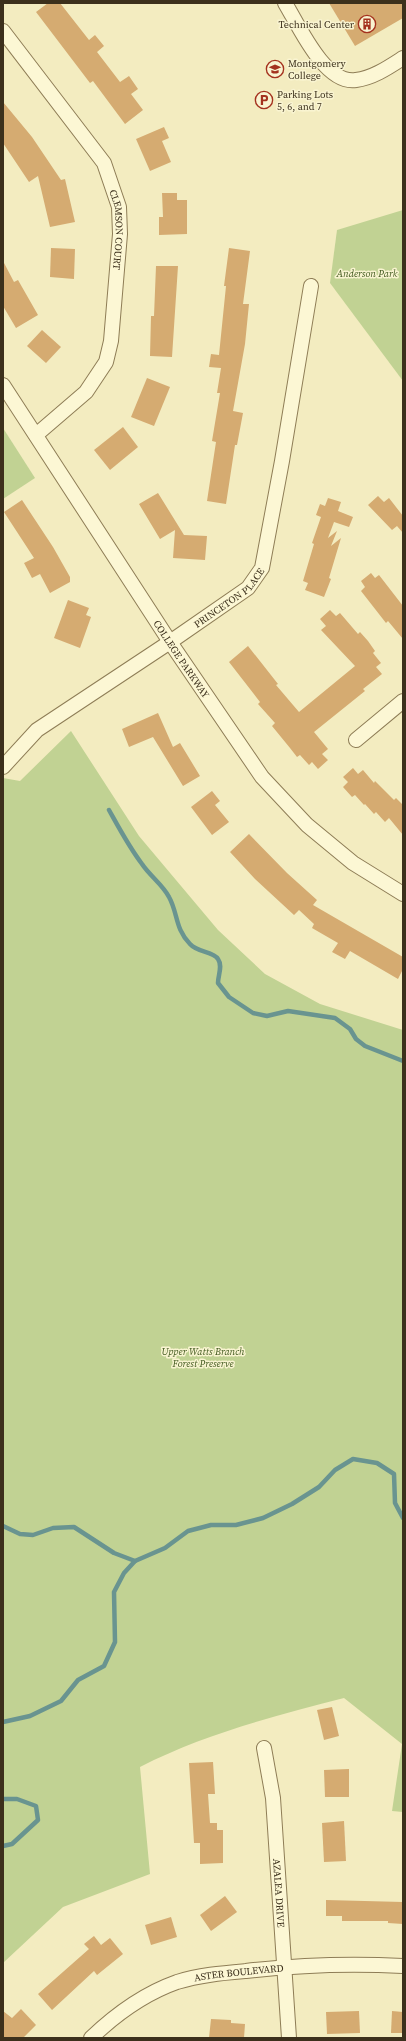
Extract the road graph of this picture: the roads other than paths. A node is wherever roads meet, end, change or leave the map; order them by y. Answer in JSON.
{"nodes":[{"id":1,"x":286,"y":3,"type":"edge"},
{"id":2,"x":3,"y":31,"type":"edge"},
{"id":3,"x":403,"y":58,"type":"edge"},
{"id":4,"x":310,"y":286,"type":"dead end"},
{"id":5,"x":3,"y":385,"type":"edge"},
{"id":6,"x":36,"y":435,"type":"junction"},
{"id":7,"x":170,"y":642,"type":"junction"},
{"id":8,"x":403,"y":701,"type":"edge"},
{"id":9,"x":356,"y":740,"type":"dead end"},
{"id":10,"x":3,"y":767,"type":"edge"},
{"id":11,"x":403,"y":894,"type":"edge"},
{"id":12,"x":264,"y":1748,"type":"dead end"},
{"id":13,"x":284,"y":1966,"type":"junction"},
{"id":14,"x":403,"y":1966,"type":"edge"},
{"id":15,"x":92,"y":2038,"type":"edge"},
{"id":16,"x":289,"y":2038,"type":"edge"}],
"edges":[{"from":1,"to":3,"type":"street"},
{"from":2,"to":6,"type":"street","name":"CLEMSON COURT"},
{"from":4,"to":7,"type":"street","name":"PRINCETON PLACE"},
{"from":5,"to":6,"type":"street","name":"COLLEGE PARKWAY"},
{"from":6,"to":7,"type":"street","name":"COLLEGE PARKWAY"},
{"from":7,"to":10,"type":"street","name":"PRINCETON PLACE"},
{"from":7,"to":11,"type":"street","name":"COLLEGE PARKWAY"},
{"from":8,"to":9,"type":"street"},
{"from":12,"to":13,"type":"street","name":"AZALEA DRIVE"},
{"from":13,"to":14,"type":"street","name":"ASTER BOULEVARD"},
{"from":13,"to":15,"type":"street","name":"ASTER BOULEVARD"},
{"from":13,"to":16,"type":"street","name":"AZALEA DRIVE"}]}
